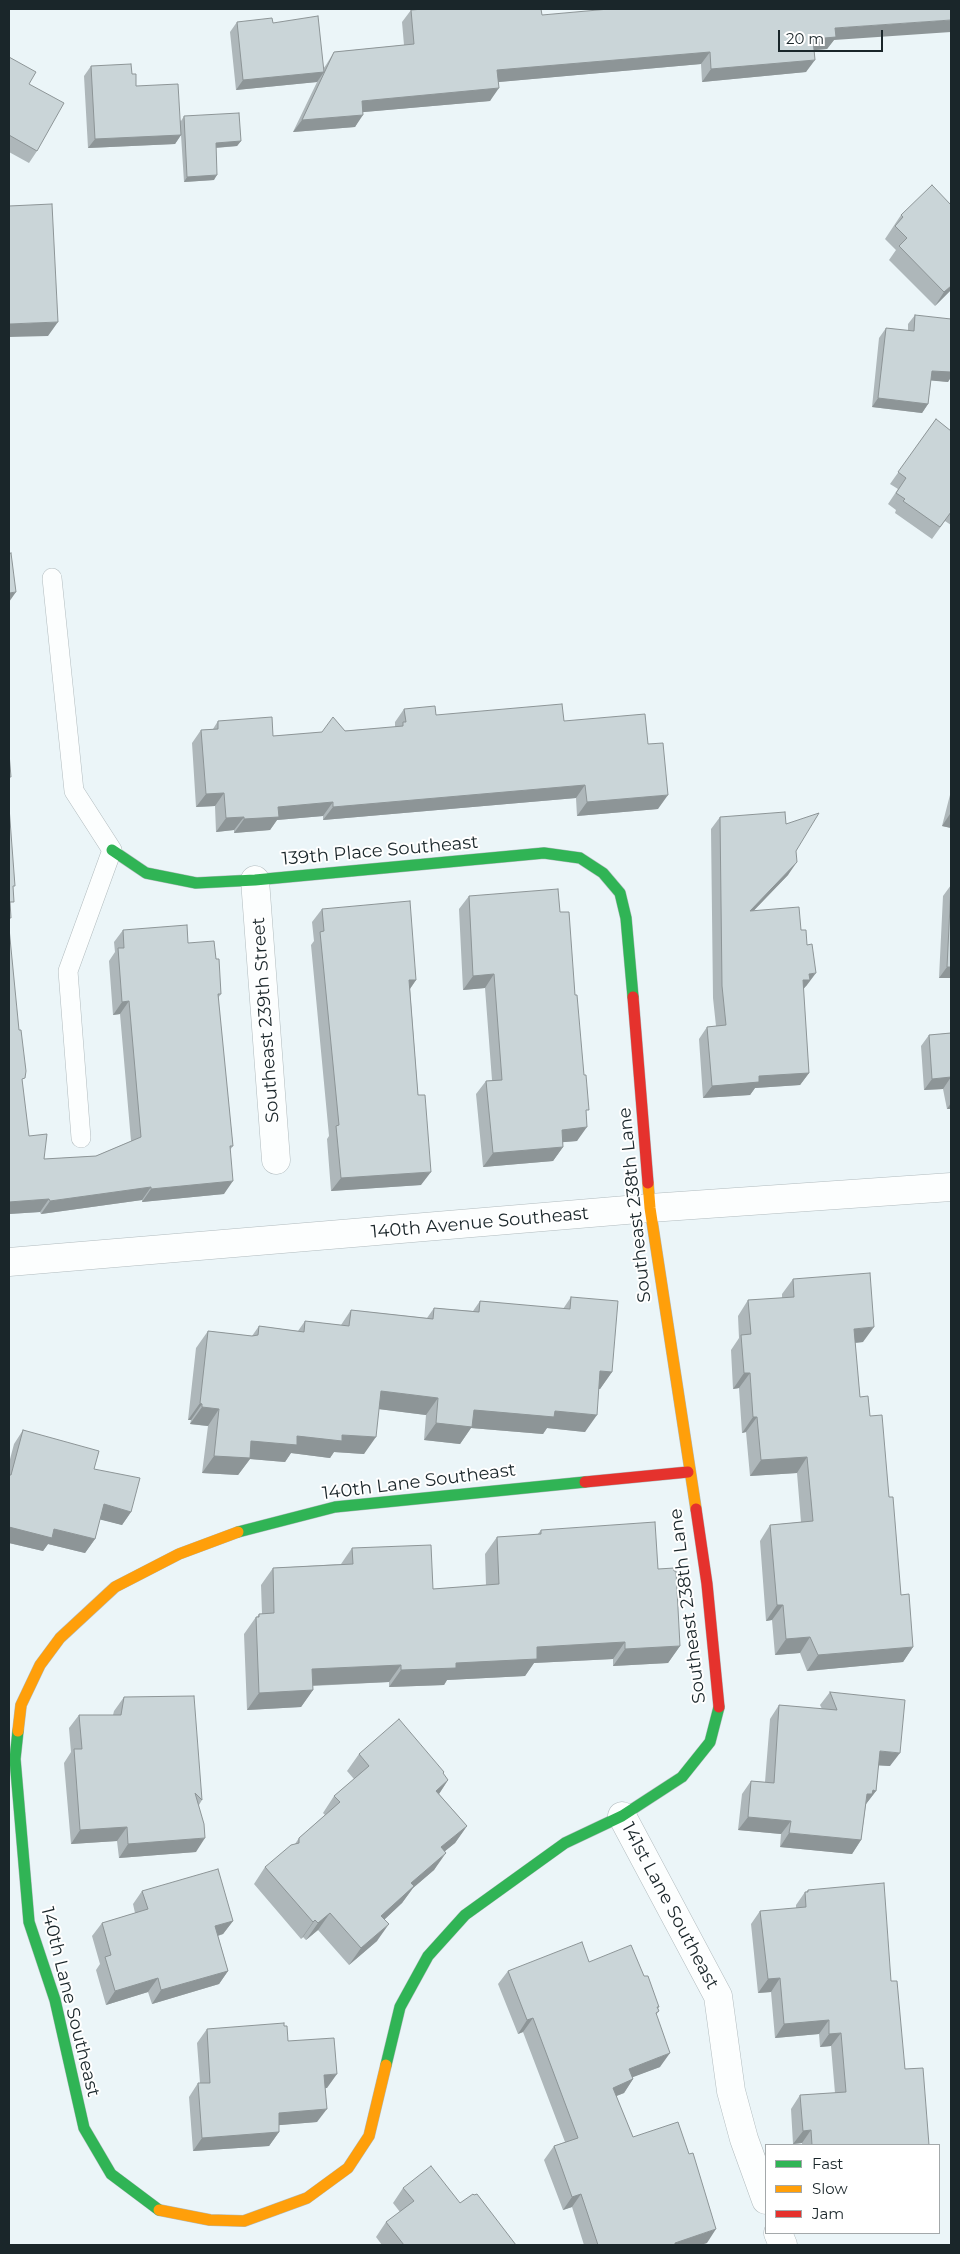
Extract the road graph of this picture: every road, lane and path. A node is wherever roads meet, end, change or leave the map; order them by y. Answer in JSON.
{"nodes":[{"id":1,"x":52,"y":578,"type":"dead end"},
{"id":2,"x":112,"y":850,"type":"junction"},
{"id":3,"x":255,"y":880,"type":"junction"},
{"id":4,"x":626,"y":918,"type":"joint"},
{"id":5,"x":81,"y":1138,"type":"dead end"},
{"id":6,"x":276,"y":1160,"type":"dead end"},
{"id":7,"x":951,"y":1187,"type":"edge"},
{"id":8,"x":650,"y":1208,"type":"junction"},
{"id":9,"x":9,"y":1262,"type":"edge"},
{"id":10,"x":688,"y":1472,"type":"junction"},
{"id":11,"x":622,"y":1816,"type":"junction"},
{"id":12,"x":765,"y":2197,"type":"edge"},
{"id":13,"x":159,"y":2210,"type":"joint"}],
"edges":[{"from":1,"to":2,"type":"lane"},
{"from":2,"to":3,"type":"street","name":"139th Place Southeast"},
{"from":2,"to":5,"type":"lane"},
{"from":3,"to":4,"type":"street","name":"139th Place Southeast"},
{"from":3,"to":6,"type":"street","name":"Southeast 239th Street"},
{"from":4,"to":8,"type":"street","name":"Southeast 238th Lane"},
{"from":7,"to":8,"type":"street","name":"140th Avenue Southeast"},
{"from":8,"to":9,"type":"street","name":"140th Avenue Southeast"},
{"from":8,"to":10,"type":"street","name":"Southeast 238th Lane"},
{"from":10,"to":11,"type":"street","name":"Southeast 238th Lane"},
{"from":10,"to":13,"type":"street","name":"140th Lane Southeast"},
{"from":11,"to":12,"type":"street","name":"141st Lane Southeast"},
{"from":11,"to":13,"type":"street","name":"Southeast 238th Lane"}]}
